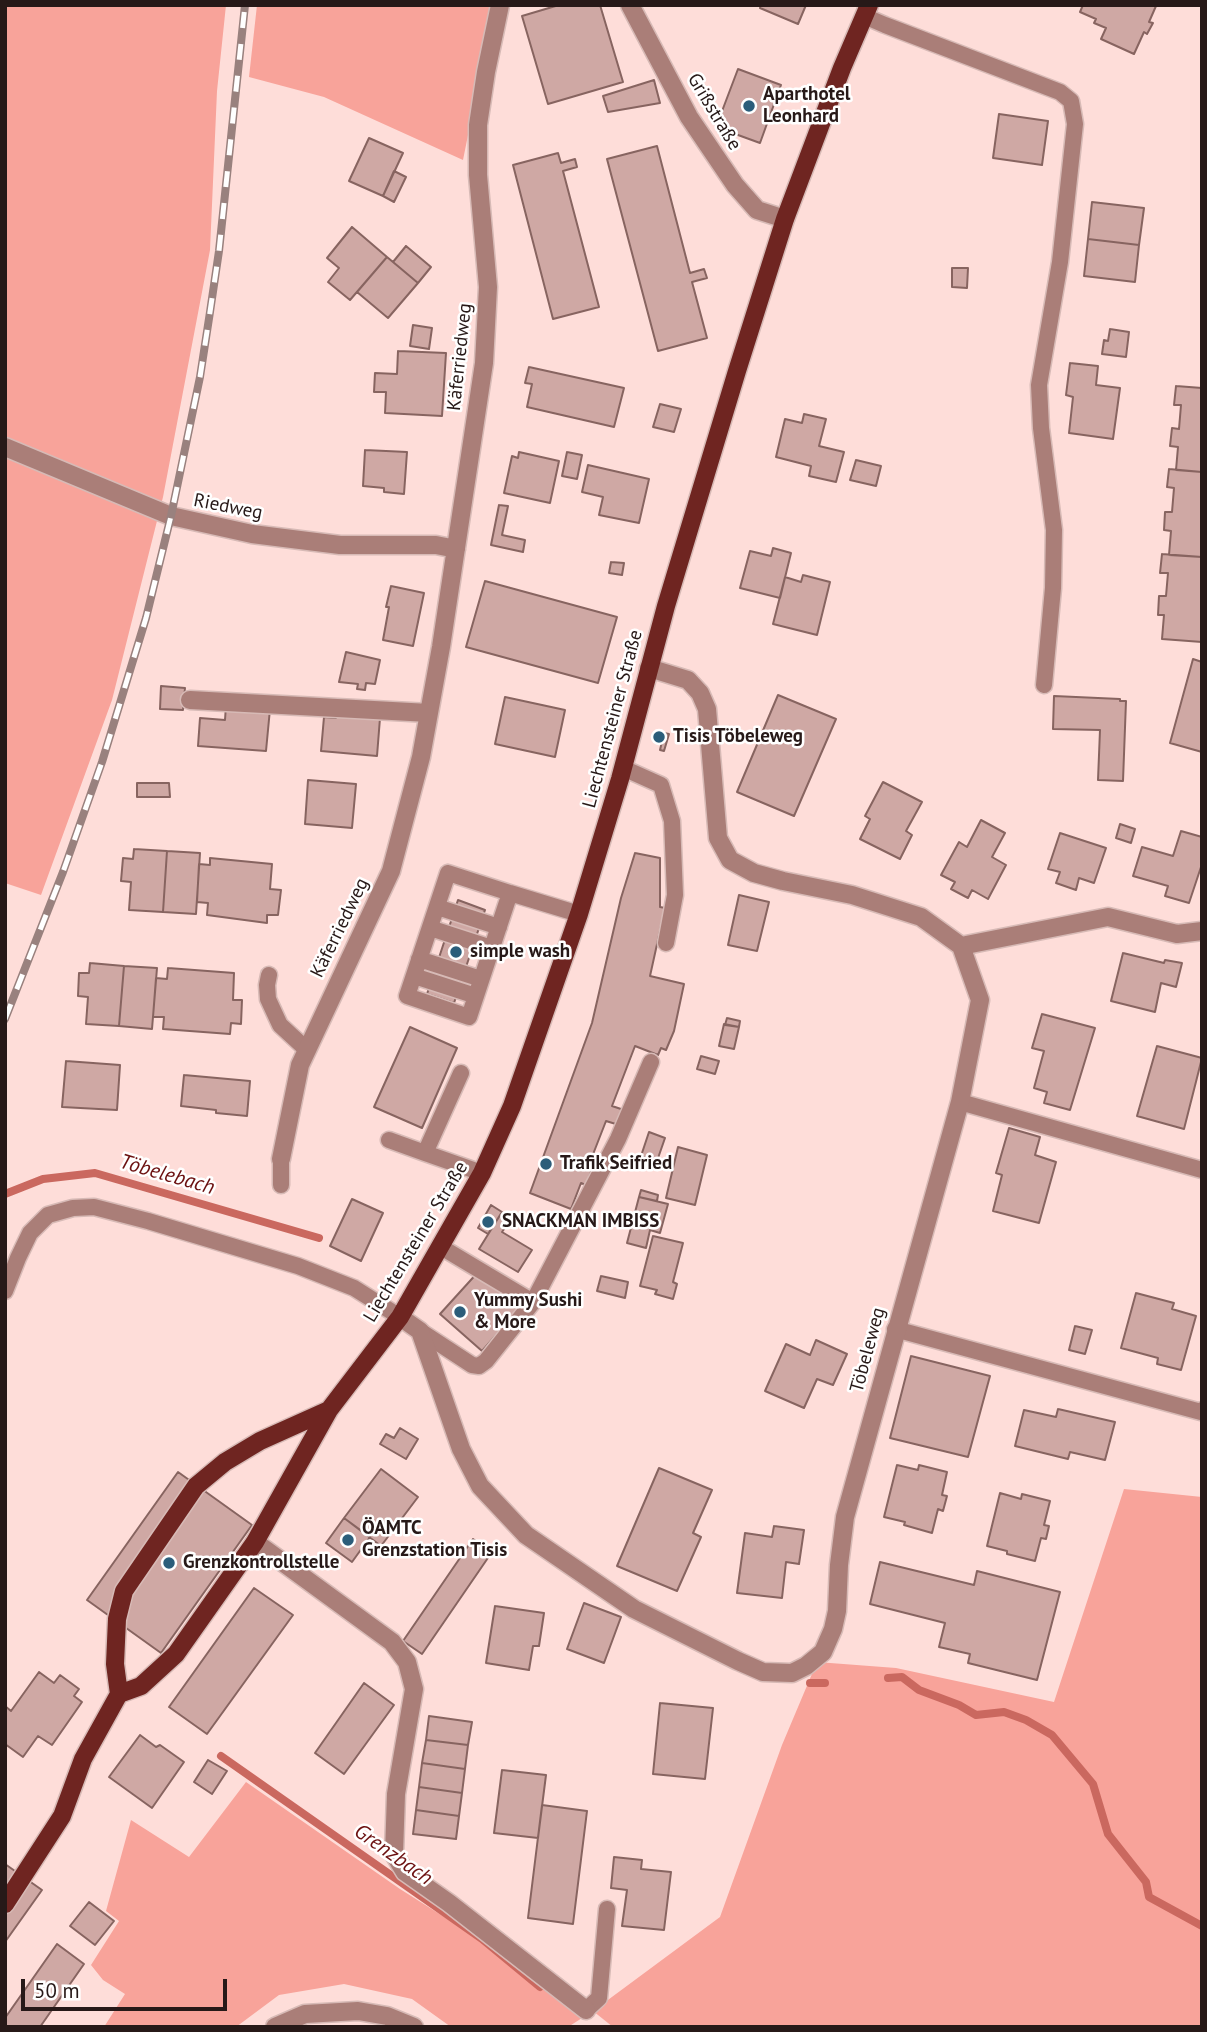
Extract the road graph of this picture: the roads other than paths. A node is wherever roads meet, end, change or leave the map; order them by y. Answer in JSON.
{"nodes":[{"id":1,"x":500,"y":5,"type":"edge"},
{"id":2,"x":630,"y":5,"type":"edge"},
{"id":3,"x":867,"y":10,"type":"edge"},
{"id":4,"x":785,"y":219,"type":"junction"},
{"id":5,"x":5,"y":447,"type":"edge"},
{"id":6,"x":456,"y":549,"type":"junction"},
{"id":7,"x":649,"y":668,"type":"junction"},
{"id":8,"x":1044,"y":685,"type":"dead end"},
{"id":9,"x":190,"y":700,"type":"dead end"},
{"id":10,"x":429,"y":713,"type":"junction"},
{"id":11,"x":623,"y":768,"type":"junction"},
{"id":12,"x":510,"y":893,"type":"junction"},
{"id":13,"x":437,"y":907,"type":"junction"},
{"id":14,"x":579,"y":914,"type":"junction"},
{"id":15,"x":499,"y":927,"type":"junction"},
{"id":16,"x":430,"y":928,"type":"junction"},
{"id":17,"x":1202,"y":931,"type":"edge"},
{"id":18,"x":666,"y":943,"type":"dead end"},
{"id":19,"x":961,"y":946,"type":"junction"},
{"id":20,"x":492,"y":948,"type":"junction"},
{"id":21,"x":419,"y":959,"type":"junction"},
{"id":22,"x":269,"y":975,"type":"dead end"},
{"id":23,"x":481,"y":979,"type":"junction"},
{"id":24,"x":306,"y":1049,"type":"junction"},
{"id":25,"x":651,"y":1062,"type":"dead end"},
{"id":26,"x":461,"y":1073,"type":"dead end"},
{"id":27,"x":960,"y":1102,"type":"junction"},
{"id":28,"x":389,"y":1140,"type":"dead end"},
{"id":29,"x":425,"y":1153,"type":"junction"},
{"id":30,"x":281,"y":1159,"type":"joint"},
{"id":31,"x":1202,"y":1170,"type":"edge"},
{"id":32,"x":482,"y":1173,"type":"junction"},
{"id":33,"x":281,"y":1185,"type":"dead end"},
{"id":34,"x":441,"y":1247,"type":"junction"},
{"id":35,"x":5,"y":1292,"type":"edge"},
{"id":36,"x":533,"y":1302,"type":"junction"},
{"id":37,"x":400,"y":1317,"type":"junction"},
{"id":38,"x":895,"y":1329,"type":"junction"},
{"id":39,"x":420,"y":1331,"type":"junction"},
{"id":40,"x":328,"y":1410,"type":"junction"},
{"id":41,"x":1202,"y":1410,"type":"edge"},
{"id":42,"x":255,"y":1542,"type":"junction"},
{"id":43,"x":119,"y":1693,"type":"junction"},
{"id":44,"x":5,"y":1903,"type":"edge"},
{"id":45,"x":607,"y":1909,"type":"dead end"},
{"id":46,"x":586,"y":2010,"type":"joint"},
{"id":47,"x":275,"y":2027,"type":"edge"},
{"id":48,"x":414,"y":2027,"type":"edge"}],
"edges":[{"from":1,"to":6,"type":"street","name":"Käferriedweg"},
{"from":2,"to":4,"type":"street","name":"Grißstraße"},
{"from":3,"to":4,"type":"main road","name":"Liechtensteiner Straße"},
{"from":3,"to":8,"type":"lane"},
{"from":4,"to":7,"type":"main road","name":"Liechtensteiner Straße"},
{"from":5,"to":6,"type":"street","name":"Riedweg"},
{"from":6,"to":10,"type":"street","name":"Käferriedweg"},
{"from":7,"to":11,"type":"main road","name":"Liechtensteiner Straße"},
{"from":7,"to":19,"type":"street"},
{"from":9,"to":10,"type":"street"},
{"from":10,"to":24,"type":"street","name":"Käferriedweg"},
{"from":11,"to":14,"type":"main road","name":"Liechtensteiner Straße"},
{"from":11,"to":18,"type":"lane"},
{"from":12,"to":13,"type":"lane"},
{"from":12,"to":14,"type":"lane"},
{"from":12,"to":15,"type":"lane"},
{"from":13,"to":15,"type":"lane"},
{"from":13,"to":16,"type":"lane"},
{"from":14,"to":32,"type":"main road","name":"Liechtensteiner Straße"},
{"from":15,"to":20,"type":"lane"},
{"from":16,"to":20,"type":"lane"},
{"from":16,"to":21,"type":"lane"},
{"from":17,"to":19,"type":"street"},
{"from":19,"to":27,"type":"street","name":"Töbeleweg"},
{"from":20,"to":23,"type":"lane"},
{"from":21,"to":23,"type":"lane"},
{"from":21,"to":23,"type":"lane"},
{"from":22,"to":24,"type":"lane"},
{"from":24,"to":30,"type":"street","name":"Käferriedweg"},
{"from":25,"to":36,"type":"lane"},
{"from":26,"to":29,"type":"lane"},
{"from":27,"to":31,"type":"lane"},
{"from":27,"to":38,"type":"street","name":"Töbeleweg"},
{"from":28,"to":29,"type":"lane"},
{"from":29,"to":32,"type":"lane"},
{"from":30,"to":33,"type":"lane"},
{"from":32,"to":34,"type":"main road","name":"Liechtensteiner Straße"},
{"from":34,"to":36,"type":"lane"},
{"from":34,"to":37,"type":"main road","name":"Liechtensteiner Straße"},
{"from":35,"to":37,"type":"lane"},
{"from":36,"to":39,"type":"lane"},
{"from":37,"to":39,"type":"street"},
{"from":37,"to":40,"type":"main road","name":"Liechtensteiner Straße"},
{"from":38,"to":39,"type":"street","name":"Töbeleweg"},
{"from":38,"to":41,"type":"lane"},
{"from":40,"to":42,"type":"main road","name":"Liechtensteiner Straße"},
{"from":40,"to":43,"type":"main road","name":"Liechtensteiner Straße"},
{"from":42,"to":43,"type":"main road","name":"Liechtensteiner Straße"},
{"from":42,"to":46,"type":"street"},
{"from":43,"to":44,"type":"main road"},
{"from":45,"to":46,"type":"lane"},
{"from":47,"to":48,"type":"street"}]}
